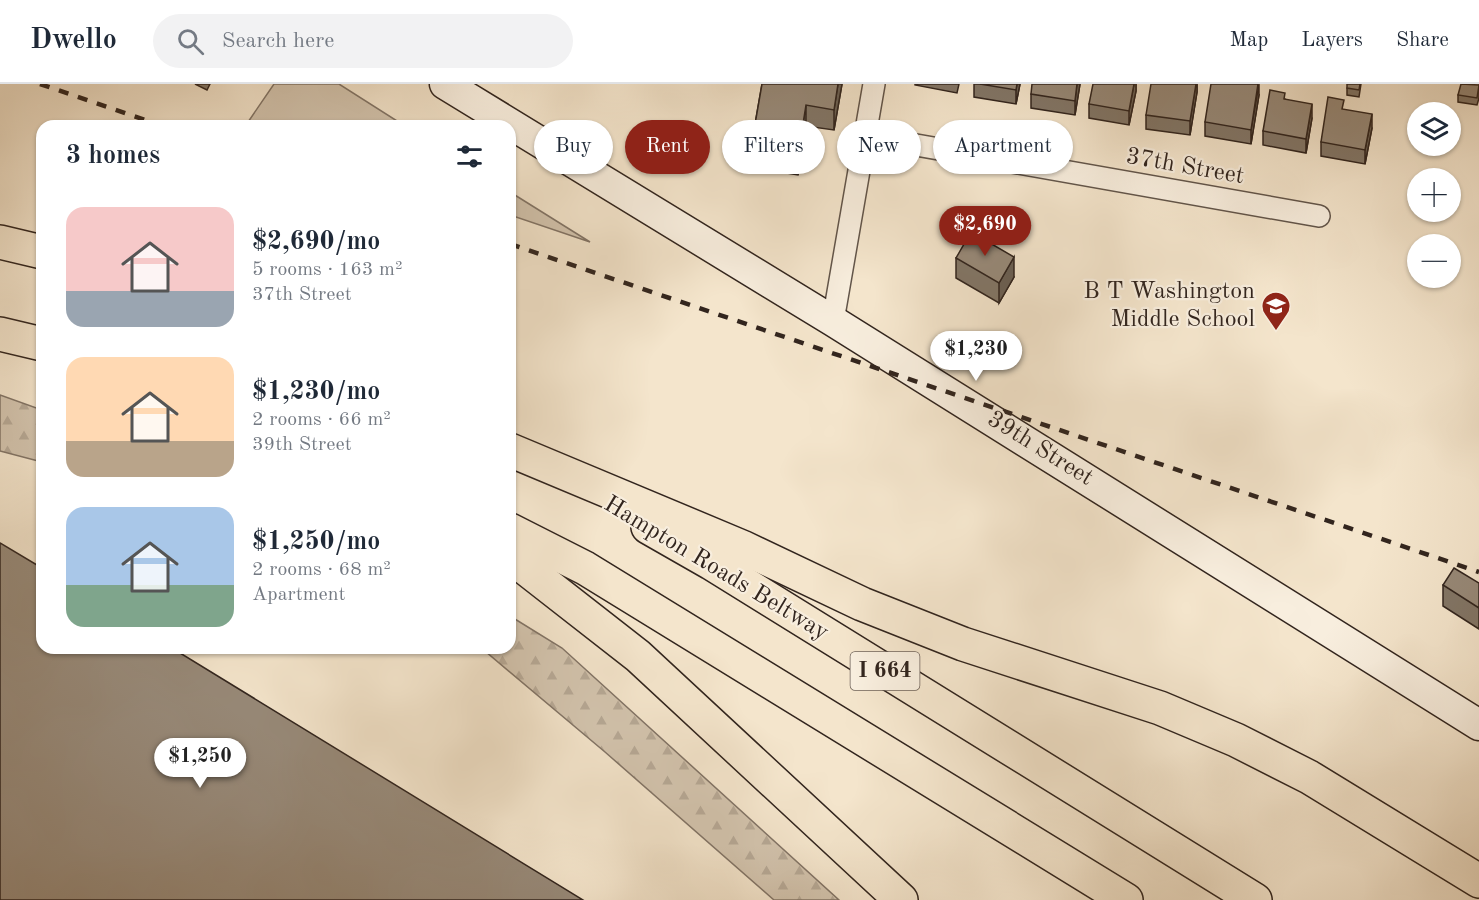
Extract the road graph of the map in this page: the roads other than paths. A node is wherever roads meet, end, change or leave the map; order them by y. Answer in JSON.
{"nodes":[{"id":1,"x":445,"y":84,"type":"edge"},
{"id":2,"x":874,"y":84,"type":"edge"},
{"id":3,"x":504,"y":120,"type":"edge"},
{"id":4,"x":868,"y":120,"type":"edge"},
{"id":5,"x":516,"y":127,"type":"edge"},
{"id":6,"x":921,"y":146,"type":"edge"},
{"id":7,"x":858,"y":174,"type":"edge"},
{"id":8,"x":1318,"y":216,"type":"dead end"},
{"id":9,"x":0,"y":242,"type":"edge"},
{"id":10,"x":36,"y":251,"type":"edge"},
{"id":11,"x":833,"y":321,"type":"junction"},
{"id":12,"x":0,"y":334,"type":"edge"},
{"id":13,"x":36,"y":343,"type":"edge"},
{"id":14,"x":516,"y":453,"type":"edge"},
{"id":15,"x":516,"y":454,"type":"edge"},
{"id":16,"x":516,"y":534,"type":"edge"},
{"id":17,"x":516,"y":561,"type":"edge"},
{"id":18,"x":1479,"y":725,"type":"edge"},
{"id":19,"x":1479,"y":881,"type":"edge"},
{"id":20,"x":901,"y":900,"type":"edge"},
{"id":21,"x":1126,"y":900,"type":"edge"},
{"id":22,"x":1255,"y":900,"type":"edge"}],
"edges":[{"from":1,"to":3,"type":"main road","name":"39th Street"},
{"from":2,"to":4,"type":"street"},
{"from":5,"to":11,"type":"main road","name":"39th Street"},
{"from":6,"to":8,"type":"street","name":"37th Street"},
{"from":7,"to":11,"type":"street"},
{"from":9,"to":10,"type":"highway"},
{"from":11,"to":18,"type":"main road","name":"39th Street"},
{"from":12,"to":13,"type":"highway"},
{"from":14,"to":19,"type":"highway"},
{"from":15,"to":22,"type":"highway","name":"Hampton Roads Beltway","number":"I 664"},
{"from":16,"to":21,"type":"highway","number":"I 664"},
{"from":17,"to":20,"type":"highway"}]}
